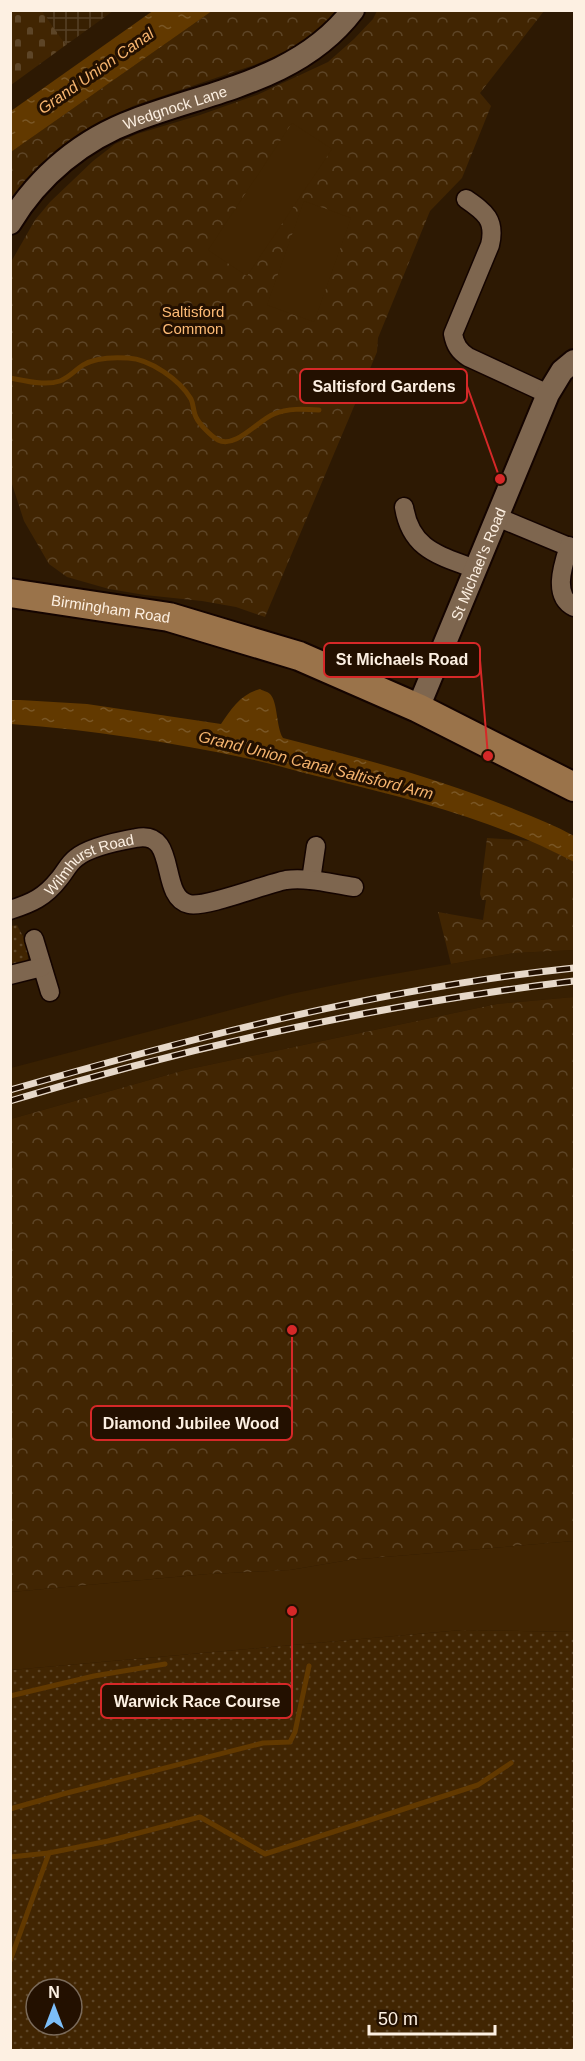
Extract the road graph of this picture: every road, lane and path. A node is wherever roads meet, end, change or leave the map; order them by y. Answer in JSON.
{"nodes":[{"id":1,"x":353,"y":10,"type":"edge"},
{"id":2,"x":466,"y":199,"type":"dead end"},
{"id":3,"x":10,"y":223,"type":"edge"},
{"id":4,"x":574,"y":361,"type":"edge"},
{"id":5,"x":548,"y":394,"type":"junction"},
{"id":6,"x":404,"y":507,"type":"dead end"},
{"id":7,"x":497,"y":517,"type":"junction"},
{"id":8,"x":572,"y":548,"type":"edge"},
{"id":9,"x":474,"y":569,"type":"junction"},
{"id":10,"x":10,"y":593,"type":"edge"},
{"id":11,"x":574,"y":607,"type":"edge"},
{"id":12,"x":10,"y":612,"type":"edge"},
{"id":13,"x":210,"y":631,"type":"junction"},
{"id":14,"x":418,"y":708,"type":"junction"},
{"id":15,"x":574,"y":787,"type":"edge"},
{"id":16,"x":316,"y":846,"type":"dead end"},
{"id":17,"x":311,"y":880,"type":"junction"},
{"id":18,"x":354,"y":887,"type":"dead end"},
{"id":19,"x":10,"y":910,"type":"edge"},
{"id":20,"x":34,"y":939,"type":"dead end"},
{"id":21,"x":42,"y":967,"type":"junction"},
{"id":22,"x":10,"y":975,"type":"edge"},
{"id":23,"x":50,"y":992,"type":"dead end"}],
"edges":[{"from":1,"to":3,"type":"street","name":"Wedgnock Lane"},
{"from":2,"to":5,"type":"street"},
{"from":4,"to":5,"type":"street","name":"St Michael's Road"},
{"from":5,"to":7,"type":"street","name":"St Michael's Road"},
{"from":6,"to":9,"type":"street"},
{"from":7,"to":8,"type":"street"},
{"from":7,"to":9,"type":"street","name":"St Michael's Road"},
{"from":8,"to":11,"type":"street"},
{"from":9,"to":14,"type":"street","name":"St Michael's Road"},
{"from":10,"to":13,"type":"main road","name":"Birmingham Road"},
{"from":12,"to":13,"type":"main road","name":"Birmingham Road"},
{"from":13,"to":14,"type":"main road","name":"Birmingham Road"},
{"from":14,"to":15,"type":"main road","name":"Birmingham Road"},
{"from":16,"to":17,"type":"street"},
{"from":17,"to":18,"type":"street","name":"Wilmhurst Road"},
{"from":17,"to":19,"type":"street","name":"Wilmhurst Road"},
{"from":20,"to":21,"type":"street"},
{"from":21,"to":22,"type":"street"},
{"from":21,"to":23,"type":"street"}]}
